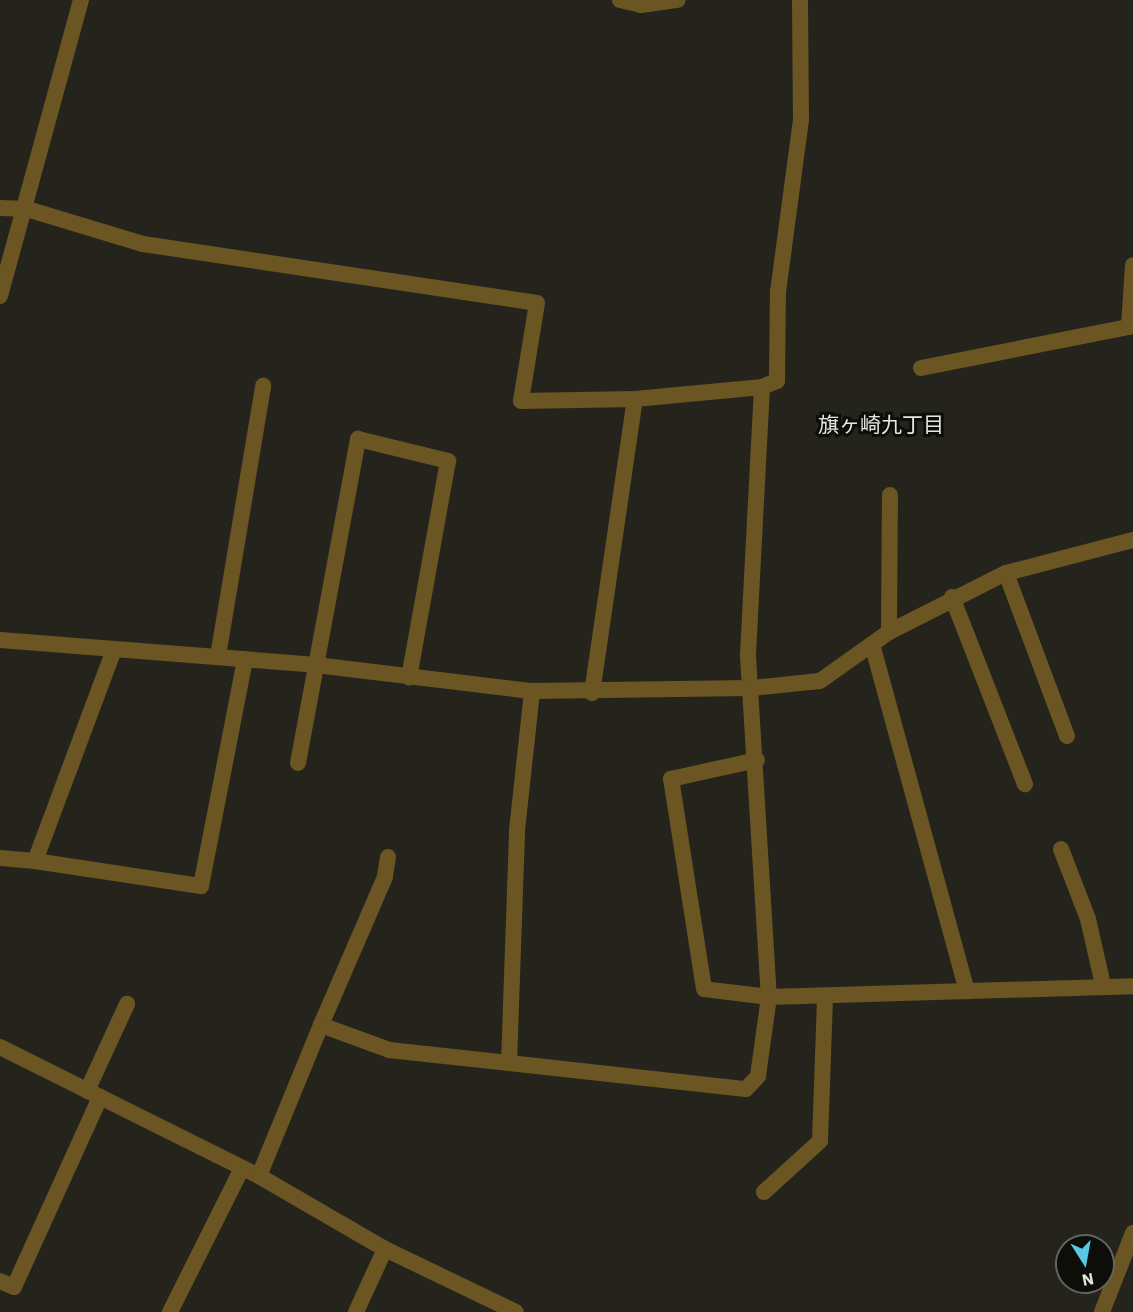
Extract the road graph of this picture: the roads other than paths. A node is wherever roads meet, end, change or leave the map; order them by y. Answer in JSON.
{"nodes":[{"id":1,"x":81,"y":0,"type":"edge"},
{"id":2,"x":620,"y":0,"type":"edge"},
{"id":3,"x":678,"y":0,"type":"edge"},
{"id":4,"x":800,"y":0,"type":"edge"},
{"id":5,"x":0,"y":208,"type":"edge"},
{"id":6,"x":27,"y":209,"type":"junction"},
{"id":7,"x":1133,"y":265,"type":"edge"},
{"id":8,"x":0,"y":296,"type":"edge"},
{"id":9,"x":921,"y":368,"type":"dead end"},
{"id":10,"x":263,"y":386,"type":"dead end"},
{"id":11,"x":762,"y":387,"type":"junction"},
{"id":12,"x":635,"y":399,"type":"junction"},
{"id":13,"x":890,"y":495,"type":"dead end"},
{"id":14,"x":1133,"y":540,"type":"edge"},
{"id":15,"x":1006,"y":573,"type":"junction"},
{"id":16,"x":952,"y":597,"type":"junction"},
{"id":17,"x":889,"y":632,"type":"junction"},
{"id":18,"x":0,"y":640,"type":"edge"},
{"id":19,"x":872,"y":644,"type":"junction"},
{"id":20,"x":114,"y":650,"type":"junction"},
{"id":21,"x":218,"y":656,"type":"junction"},
{"id":22,"x":245,"y":659,"type":"junction"},
{"id":23,"x":316,"y":665,"type":"junction"},
{"id":24,"x":409,"y":678,"type":"junction"},
{"id":25,"x":752,"y":688,"type":"junction"},
{"id":26,"x":532,"y":692,"type":"junction"},
{"id":27,"x":592,"y":693,"type":"junction"},
{"id":28,"x":1067,"y":736,"type":"dead end"},
{"id":29,"x":757,"y":760,"type":"junction"},
{"id":30,"x":298,"y":763,"type":"dead end"},
{"id":31,"x":1025,"y":784,"type":"dead end"},
{"id":32,"x":1061,"y":849,"type":"dead end"},
{"id":33,"x":387,"y":856,"type":"dead end"},
{"id":34,"x":0,"y":858,"type":"edge"},
{"id":35,"x":35,"y":861,"type":"junction"},
{"id":36,"x":1103,"y":985,"type":"junction"},
{"id":37,"x":1133,"y":986,"type":"edge"},
{"id":38,"x":967,"y":991,"type":"junction"},
{"id":39,"x":769,"y":997,"type":"junction"},
{"id":40,"x":825,"y":998,"type":"junction"},
{"id":41,"x":128,"y":1004,"type":"dead end"},
{"id":42,"x":321,"y":1024,"type":"junction"},
{"id":43,"x":0,"y":1047,"type":"edge"},
{"id":44,"x":509,"y":1063,"type":"junction"},
{"id":45,"x":94,"y":1094,"type":"junction"},
{"id":46,"x":242,"y":1168,"type":"junction"},
{"id":47,"x":259,"y":1176,"type":"junction"},
{"id":48,"x":764,"y":1192,"type":"dead end"},
{"id":49,"x":1133,"y":1233,"type":"edge"},
{"id":50,"x":385,"y":1249,"type":"junction"},
{"id":51,"x":0,"y":1281,"type":"edge"},
{"id":52,"x":170,"y":1312,"type":"edge"},
{"id":53,"x":356,"y":1312,"type":"edge"},
{"id":54,"x":516,"y":1312,"type":"edge"},
{"id":55,"x":1102,"y":1312,"type":"edge"}],
"edges":[{"from":1,"to":6,"type":"street"},
{"from":2,"to":3,"type":"street"},
{"from":4,"to":11,"type":"street"},
{"from":5,"to":6,"type":"street"},
{"from":6,"to":8,"type":"street"},
{"from":6,"to":12,"type":"street"},
{"from":7,"to":9,"type":"street"},
{"from":10,"to":21,"type":"street"},
{"from":11,"to":12,"type":"street"},
{"from":11,"to":25,"type":"street"},
{"from":12,"to":27,"type":"street"},
{"from":13,"to":17,"type":"street"},
{"from":14,"to":15,"type":"street"},
{"from":15,"to":16,"type":"street"},
{"from":15,"to":28,"type":"street"},
{"from":16,"to":17,"type":"street"},
{"from":16,"to":31,"type":"street"},
{"from":17,"to":19,"type":"street"},
{"from":18,"to":20,"type":"street"},
{"from":19,"to":25,"type":"street"},
{"from":19,"to":38,"type":"street"},
{"from":20,"to":21,"type":"street"},
{"from":20,"to":35,"type":"street"},
{"from":21,"to":22,"type":"street"},
{"from":22,"to":23,"type":"street"},
{"from":22,"to":35,"type":"street"},
{"from":23,"to":24,"type":"street"},
{"from":23,"to":24,"type":"street"},
{"from":23,"to":30,"type":"street"},
{"from":24,"to":26,"type":"street"},
{"from":25,"to":27,"type":"street"},
{"from":25,"to":29,"type":"street"},
{"from":26,"to":27,"type":"street"},
{"from":26,"to":44,"type":"street"},
{"from":29,"to":39,"type":"street"},
{"from":29,"to":39,"type":"street"},
{"from":32,"to":36,"type":"street"},
{"from":33,"to":42,"type":"street"},
{"from":34,"to":35,"type":"street"},
{"from":36,"to":37,"type":"street"},
{"from":36,"to":38,"type":"street"},
{"from":38,"to":40,"type":"street"},
{"from":39,"to":40,"type":"street"},
{"from":39,"to":44,"type":"street"},
{"from":40,"to":48,"type":"street"},
{"from":41,"to":45,"type":"street"},
{"from":42,"to":44,"type":"street"},
{"from":42,"to":47,"type":"street"},
{"from":43,"to":45,"type":"street"},
{"from":45,"to":46,"type":"street"},
{"from":45,"to":51,"type":"street"},
{"from":46,"to":47,"type":"street"},
{"from":46,"to":52,"type":"street"},
{"from":47,"to":50,"type":"street"},
{"from":49,"to":55,"type":"street"},
{"from":50,"to":53,"type":"street"},
{"from":50,"to":54,"type":"street"}]}
